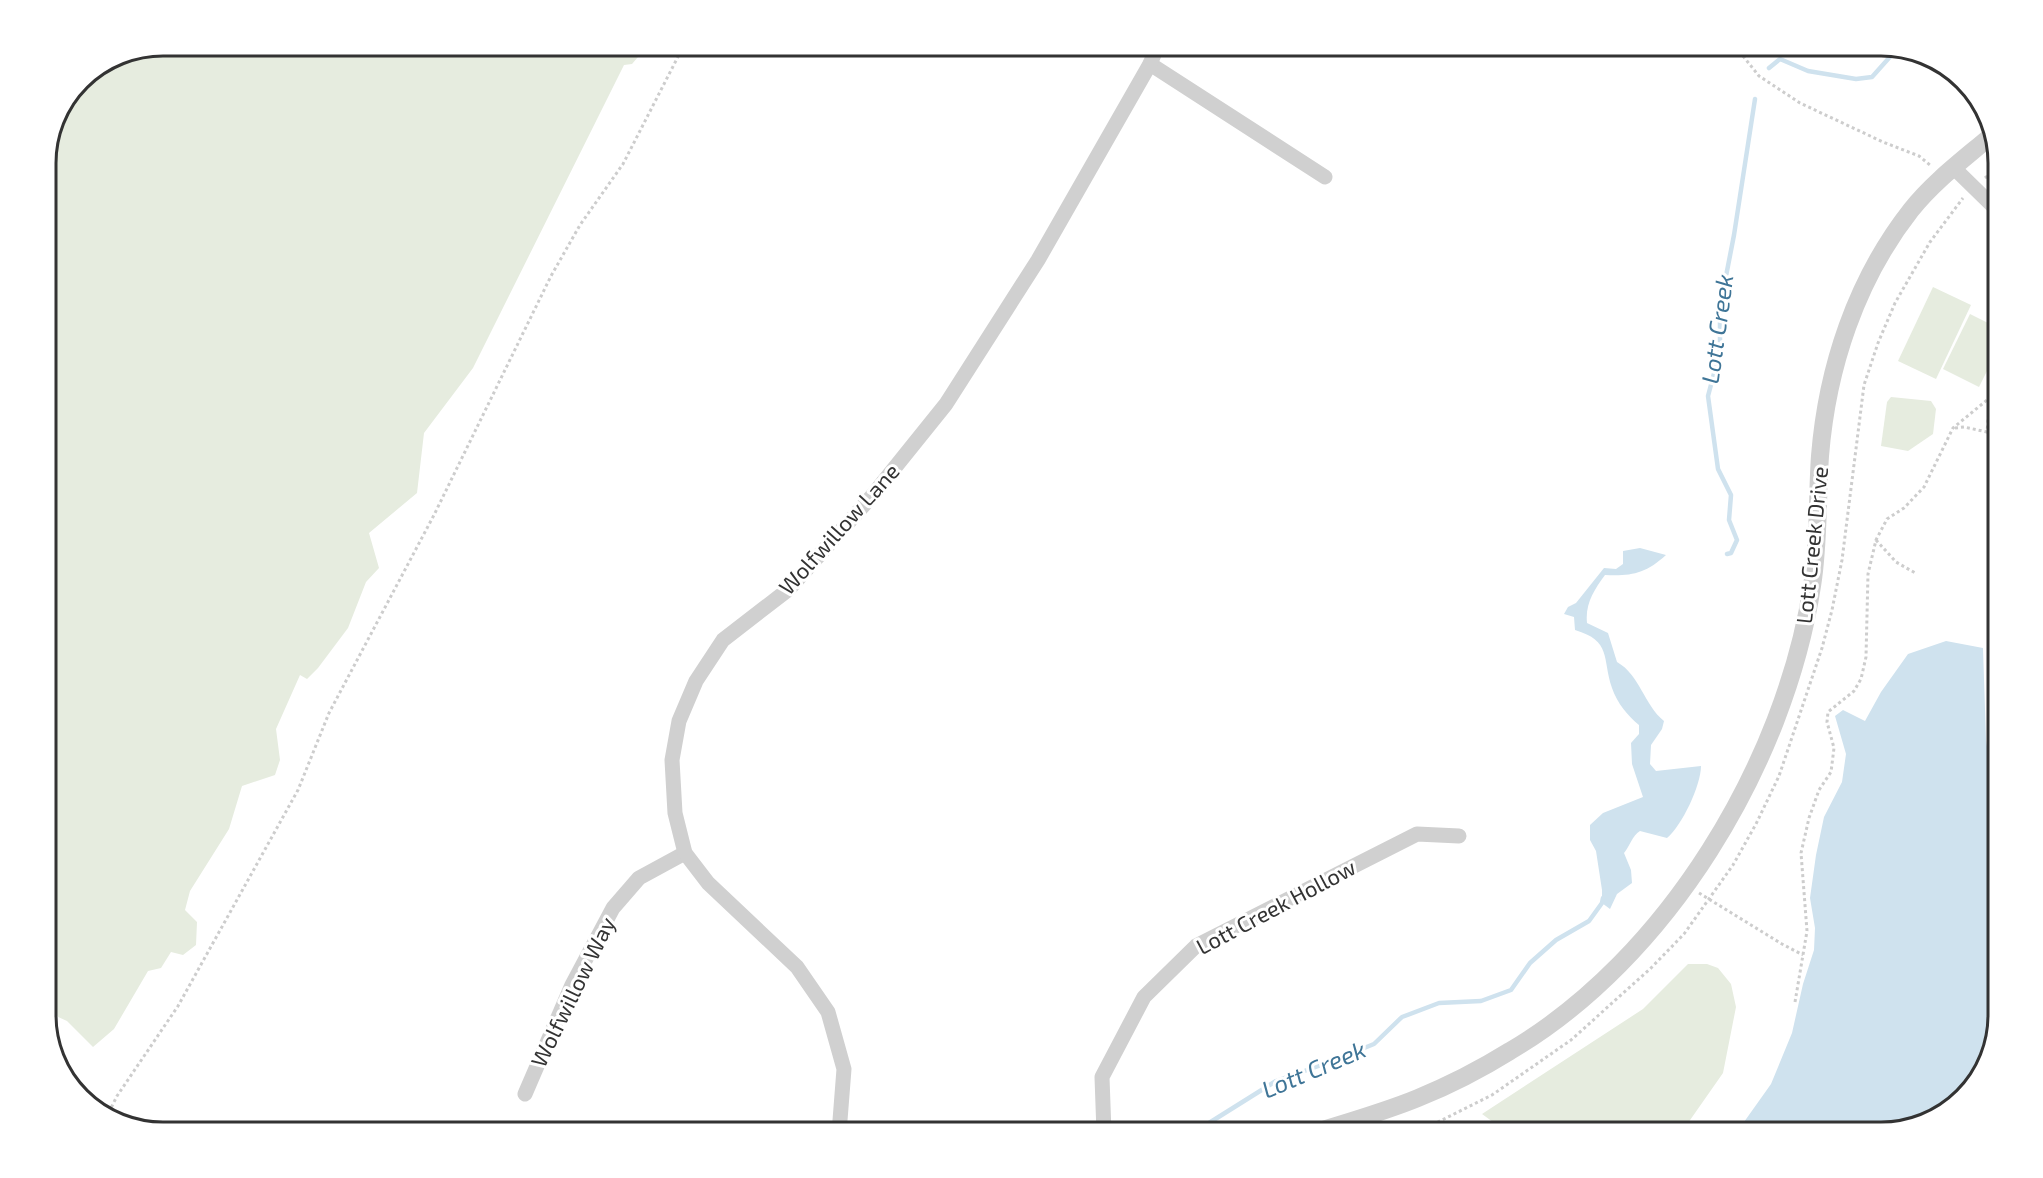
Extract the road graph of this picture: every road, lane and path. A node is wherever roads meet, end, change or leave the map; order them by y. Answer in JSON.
{"nodes":[{"id":1,"x":678,"y":56,"type":"edge"},
{"id":2,"x":1153,"y":56,"type":"edge"},
{"id":3,"x":1743,"y":56,"type":"edge"},
{"id":4,"x":1150,"y":64,"type":"junction"},
{"id":5,"x":1985,"y":141,"type":"edge"},
{"id":6,"x":1949,"y":171,"type":"junction"},
{"id":7,"x":1325,"y":177,"type":"dead end"},
{"id":8,"x":1987,"y":202,"type":"edge"},
{"id":9,"x":1987,"y":400,"type":"edge"},
{"id":10,"x":1953,"y":428,"type":"junction"},
{"id":11,"x":1987,"y":428,"type":"edge"},
{"id":12,"x":1987,"y":432,"type":"joint"},
{"id":13,"x":1876,"y":540,"type":"junction"},
{"id":14,"x":1917,"y":574,"type":"dead end"},
{"id":15,"x":1459,"y":836,"type":"dead end"},
{"id":16,"x":684,"y":853,"type":"junction"},
{"id":17,"x":1687,"y":885,"type":"junction"},
{"id":18,"x":1708,"y":900,"type":"junction"},
{"id":19,"x":1803,"y":954,"type":"junction"},
{"id":20,"x":1795,"y":1002,"type":"dead end"},
{"id":21,"x":525,"y":1094,"type":"dead end"},
{"id":22,"x":111,"y":1109,"type":"edge"},
{"id":23,"x":840,"y":1122,"type":"edge"},
{"id":24,"x":1104,"y":1122,"type":"edge"},
{"id":25,"x":1347,"y":1122,"type":"edge"},
{"id":26,"x":1438,"y":1122,"type":"edge"}],
"edges":[{"from":1,"to":22,"type":"path"},
{"from":2,"to":4,"type":"street","name":"Wolfwillow Lane"},
{"from":3,"to":6,"type":"path"},
{"from":4,"to":7,"type":"street"},
{"from":4,"to":16,"type":"street","name":"Wolfwillow Lane"},
{"from":5,"to":6,"type":"street","name":"Lott Creek Drive"},
{"from":6,"to":8,"type":"street"},
{"from":6,"to":17,"type":"street","name":"Lott Creek Drive"},
{"from":6,"to":18,"type":"path"},
{"from":9,"to":10,"type":"path"},
{"from":10,"to":12,"type":"path"},
{"from":10,"to":13,"type":"path"},
{"from":11,"to":12,"type":"path"},
{"from":13,"to":14,"type":"path"},
{"from":13,"to":19,"type":"path"},
{"from":15,"to":24,"type":"street","name":"Lott Creek Hollow"},
{"from":16,"to":21,"type":"street","name":"Wolfwillow Way"},
{"from":16,"to":23,"type":"street","name":"Wolfwillow Lane"},
{"from":17,"to":18,"type":"path"},
{"from":17,"to":25,"type":"street","name":"Lott Creek Drive"},
{"from":18,"to":19,"type":"path"},
{"from":18,"to":26,"type":"path"},
{"from":19,"to":20,"type":"path"}]}
